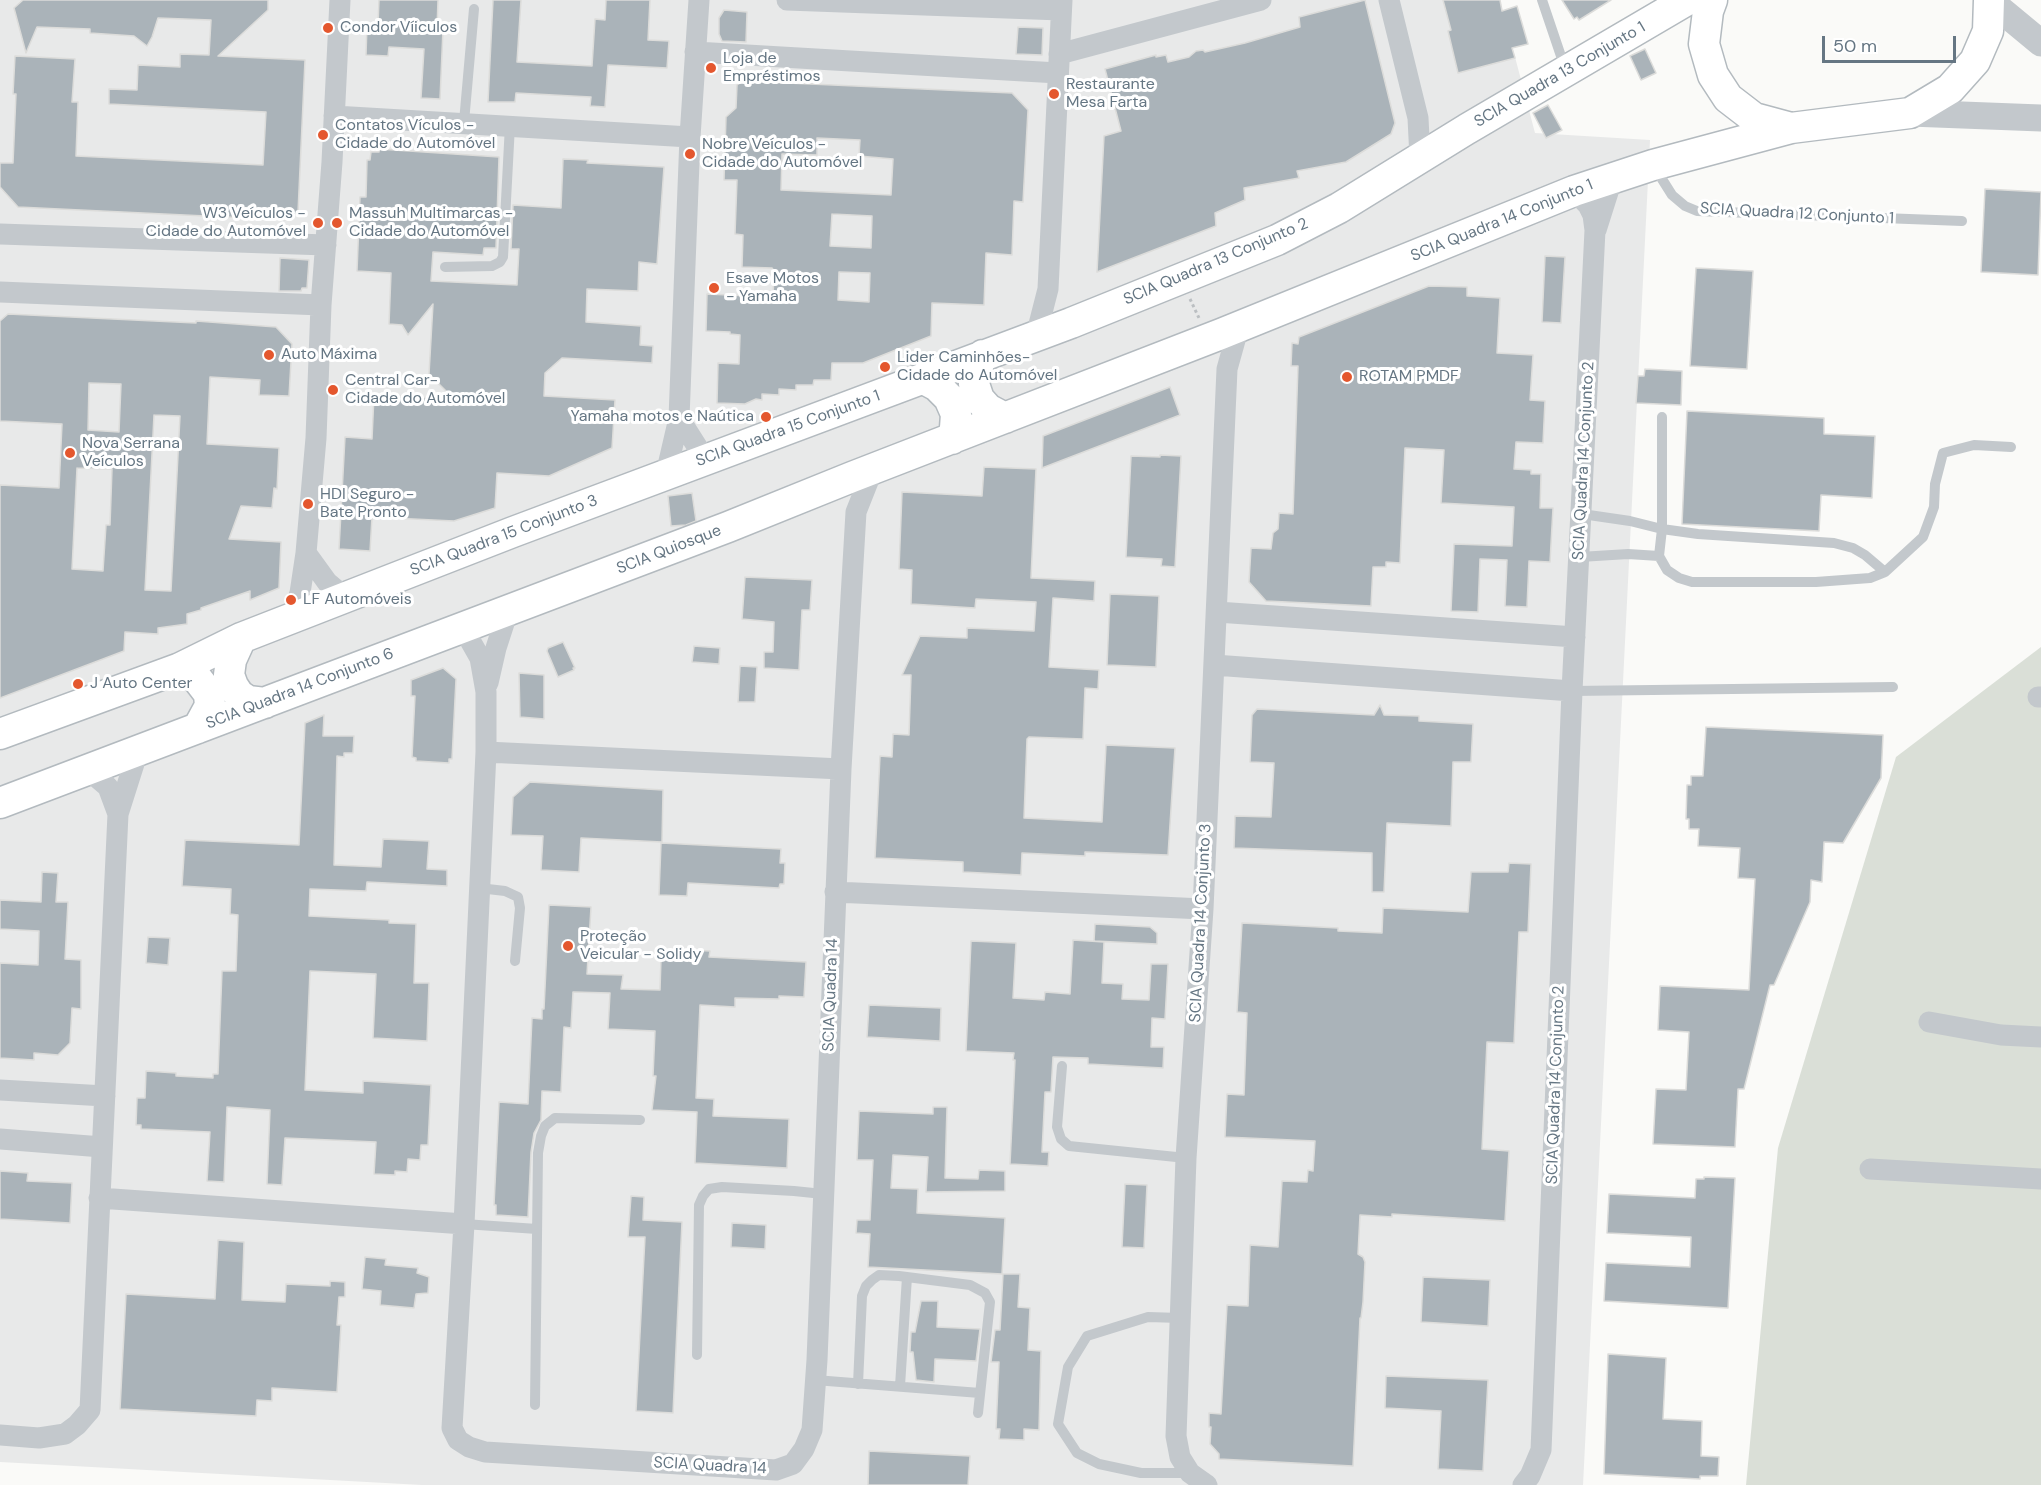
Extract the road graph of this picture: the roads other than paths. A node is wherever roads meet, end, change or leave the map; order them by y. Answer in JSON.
{"nodes":[{"id":1,"x":340,"y":0,"type":"edge"},
{"id":2,"x":699,"y":0,"type":"edge"},
{"id":3,"x":787,"y":0,"type":"edge"},
{"id":4,"x":1262,"y":0,"type":"edge"},
{"id":5,"x":1389,"y":0,"type":"edge"},
{"id":6,"x":1542,"y":0,"type":"edge"},
{"id":7,"x":1687,"y":0,"type":"edge"},
{"id":8,"x":1712,"y":0,"type":"edge"},
{"id":9,"x":1989,"y":0,"type":"edge"},
{"id":10,"x":1062,"y":5,"type":"edge"},
{"id":11,"x":474,"y":9,"type":"dead end"},
{"id":12,"x":2041,"y":44,"type":"edge"},
{"id":13,"x":695,"y":52,"type":"junction"},
{"id":14,"x":1059,"y":64,"type":"junction"},
{"id":15,"x":1566,"y":71,"type":"junction"},
{"id":16,"x":1910,"y":114,"type":"junction"},
{"id":17,"x":334,"y":116,"type":"junction"},
{"id":18,"x":1418,"y":118,"type":"junction"},
{"id":19,"x":2041,"y":118,"type":"edge"},
{"id":20,"x":464,"y":122,"type":"junction"},
{"id":21,"x":510,"y":125,"type":"junction"},
{"id":22,"x":1791,"y":128,"type":"junction"},
{"id":23,"x":690,"y":137,"type":"junction"},
{"id":24,"x":1434,"y":150,"type":"junction"},
{"id":25,"x":1653,"y":165,"type":"junction"},
{"id":26,"x":1618,"y":177,"type":"junction"},
{"id":27,"x":1574,"y":191,"type":"junction"},
{"id":28,"x":1962,"y":221,"type":"dead end"},
{"id":29,"x":1595,"y":230,"type":"junction"},
{"id":30,"x":0,"y":234,"type":"edge"},
{"id":31,"x":326,"y":245,"type":"junction"},
{"id":32,"x":445,"y":267,"type":"dead end"},
{"id":33,"x":1048,"y":289,"type":"junction"},
{"id":34,"x":0,"y":291,"type":"edge"},
{"id":35,"x":321,"y":305,"type":"junction"},
{"id":36,"x":1054,"y":329,"type":"junction"},
{"id":37,"x":1217,"y":335,"type":"junction"},
{"id":38,"x":983,"y":355,"type":"junction"},
{"id":39,"x":1227,"y":369,"type":"junction"},
{"id":40,"x":924,"y":379,"type":"junction"},
{"id":41,"x":1662,"y":417,"type":"dead end"},
{"id":42,"x":679,"y":418,"type":"junction"},
{"id":43,"x":1005,"y":418,"type":"junction"},
{"id":44,"x":952,"y":439,"type":"junction"},
{"id":45,"x":2011,"y":447,"type":"dead end"},
{"id":46,"x":686,"y":467,"type":"junction"},
{"id":47,"x":851,"y":478,"type":"junction"},
{"id":48,"x":856,"y":512,"type":"junction"},
{"id":49,"x":1582,"y":514,"type":"junction"},
{"id":50,"x":1662,"y":529,"type":"junction"},
{"id":51,"x":306,"y":553,"type":"junction"},
{"id":52,"x":1659,"y":556,"type":"junction"},
{"id":53,"x":1580,"y":557,"type":"junction"},
{"id":54,"x":1885,"y":572,"type":"junction"},
{"id":55,"x":333,"y":603,"type":"junction"},
{"id":56,"x":1216,"y":612,"type":"junction"},
{"id":57,"x":291,"y":619,"type":"junction"},
{"id":58,"x":485,"y":620,"type":"junction"},
{"id":59,"x":1575,"y":637,"type":"junction"},
{"id":60,"x":241,"y":638,"type":"junction"},
{"id":61,"x":1214,"y":665,"type":"junction"},
{"id":62,"x":180,"y":668,"type":"junction"},
{"id":63,"x":1893,"y":687,"type":"dead end"},
{"id":64,"x":1572,"y":691,"type":"junction"},
{"id":65,"x":486,"y":692,"type":"junction"},
{"id":66,"x":265,"y":703,"type":"junction"},
{"id":67,"x":198,"y":728,"type":"junction"},
{"id":68,"x":0,"y":734,"type":"edge"},
{"id":69,"x":486,"y":752,"type":"junction"},
{"id":70,"x":127,"y":756,"type":"junction"},
{"id":71,"x":841,"y":769,"type":"junction"},
{"id":72,"x":88,"y":770,"type":"junction"},
{"id":73,"x":0,"y":803,"type":"edge"},
{"id":74,"x":118,"y":814,"type":"junction"},
{"id":75,"x":479,"y":888,"type":"junction"},
{"id":76,"x":835,"y":892,"type":"junction"},
{"id":77,"x":1203,"y":909,"type":"junction"},
{"id":78,"x":515,"y":961,"type":"dead end"},
{"id":79,"x":1929,"y":1022,"type":"dead end"},
{"id":80,"x":2041,"y":1037,"type":"edge"},
{"id":81,"x":1062,"y":1066,"type":"dead end"},
{"id":82,"x":0,"y":1090,"type":"edge"},
{"id":83,"x":105,"y":1096,"type":"junction"},
{"id":84,"x":640,"y":1120,"type":"dead end"},
{"id":85,"x":0,"y":1139,"type":"edge"},
{"id":86,"x":102,"y":1146,"type":"junction"},
{"id":87,"x":1186,"y":1158,"type":"junction"},
{"id":88,"x":1870,"y":1169,"type":"dead end"},
{"id":89,"x":2041,"y":1179,"type":"edge"},
{"id":90,"x":823,"y":1194,"type":"junction"},
{"id":91,"x":99,"y":1198,"type":"junction"},
{"id":92,"x":464,"y":1224,"type":"junction"},
{"id":93,"x":537,"y":1229,"type":"junction"},
{"id":94,"x":907,"y":1277,"type":"junction"},
{"id":95,"x":1180,"y":1318,"type":"junction"},
{"id":96,"x":697,"y":1355,"type":"dead end"},
{"id":97,"x":815,"y":1380,"type":"junction"},
{"id":98,"x":858,"y":1383,"type":"junction"},
{"id":99,"x":900,"y":1386,"type":"junction"},
{"id":100,"x":980,"y":1393,"type":"junction"},
{"id":101,"x":535,"y":1405,"type":"dead end"},
{"id":102,"x":978,"y":1413,"type":"dead end"},
{"id":103,"x":0,"y":1435,"type":"edge"},
{"id":104,"x":1198,"y":1479,"type":"edge"},
{"id":105,"x":1527,"y":1481,"type":"edge"}],
"edges":[{"from":1,"to":17,"type":"street"},
{"from":2,"to":13,"type":"street"},
{"from":3,"to":10,"type":"street"},
{"from":4,"to":14,"type":"street"},
{"from":5,"to":18,"type":"street"},
{"from":6,"to":15,"type":"lane"},
{"from":7,"to":15,"type":"main road","name":"SCIA Quadra 13 Conjunto 1"},
{"from":8,"to":22,"type":"main road"},
{"from":9,"to":12,"type":"street"},
{"from":9,"to":16,"type":"main road"},
{"from":10,"to":14,"type":"street"},
{"from":11,"to":20,"type":"lane"},
{"from":13,"to":14,"type":"street"},
{"from":13,"to":23,"type":"street"},
{"from":14,"to":33,"type":"street"},
{"from":15,"to":24,"type":"main road","name":"SCIA Quadra 13 Conjunto 1"},
{"from":16,"to":19,"type":"street"},
{"from":16,"to":22,"type":"main road"},
{"from":17,"to":20,"type":"street"},
{"from":17,"to":31,"type":"street"},
{"from":18,"to":24,"type":"street"},
{"from":18,"to":24,"type":"street"},
{"from":20,"to":21,"type":"street"},
{"from":21,"to":23,"type":"street"},
{"from":21,"to":32,"type":"lane"},
{"from":22,"to":25,"type":"main road","name":"SCIA Quadra 14 Conjunto 1"},
{"from":23,"to":42,"type":"street"},
{"from":24,"to":36,"type":"main road","name":"SCIA Quadra 13 Conjunto 2"},
{"from":25,"to":26,"type":"main road","name":"SCIA Quadra 14 Conjunto 1"},
{"from":25,"to":28,"type":"lane","name":"SCIA Quadra 12 Conjunto 1"},
{"from":26,"to":27,"type":"main road","name":"SCIA Quadra 14 Conjunto 1"},
{"from":26,"to":29,"type":"street"},
{"from":27,"to":29,"type":"street"},
{"from":27,"to":37,"type":"main road","name":"SCIA Quadra 14 Conjunto 1"},
{"from":29,"to":49,"type":"street","name":"SCIA Quadra 14 Conjunto 2"},
{"from":30,"to":31,"type":"street"},
{"from":31,"to":35,"type":"street"},
{"from":33,"to":36,"type":"street"},
{"from":33,"to":36,"type":"street"},
{"from":34,"to":35,"type":"street"},
{"from":35,"to":51,"type":"street"},
{"from":36,"to":38,"type":"main road","name":"SCIA Quadra 15 Conjunto 1"},
{"from":37,"to":39,"type":"street"},
{"from":37,"to":39,"type":"street","name":"SCIA Quadra 14 Conjunto 3"},
{"from":37,"to":43,"type":"main road"},
{"from":38,"to":40,"type":"main road","name":"SCIA Quadra 15 Conjunto 1"},
{"from":38,"to":43,"type":"main road"},
{"from":39,"to":56,"type":"street","name":"SCIA Quadra 14 Conjunto 3"},
{"from":40,"to":44,"type":"main road"},
{"from":40,"to":46,"type":"main road","name":"SCIA Quadra 15 Conjunto 1"},
{"from":41,"to":50,"type":"lane"},
{"from":42,"to":46,"type":"street"},
{"from":42,"to":46,"type":"street"},
{"from":43,"to":44,"type":"main road"},
{"from":44,"to":47,"type":"main road"},
{"from":45,"to":54,"type":"lane"},
{"from":46,"to":55,"type":"main road","name":"SCIA Quadra 15 Conjunto 3"},
{"from":47,"to":48,"type":"street","name":"SCIA Quadra 14"},
{"from":47,"to":48,"type":"street"},
{"from":47,"to":58,"type":"main road","name":"SCIA Quiosque"},
{"from":48,"to":71,"type":"street","name":"SCIA Quadra 14"},
{"from":49,"to":50,"type":"lane"},
{"from":49,"to":53,"type":"street","name":"SCIA Quadra 14 Conjunto 2"},
{"from":50,"to":52,"type":"lane"},
{"from":50,"to":54,"type":"lane"},
{"from":51,"to":55,"type":"street"},
{"from":51,"to":57,"type":"street"},
{"from":52,"to":53,"type":"lane"},
{"from":52,"to":54,"type":"lane"},
{"from":53,"to":59,"type":"street","name":"SCIA Quadra 14 Conjunto 2"},
{"from":55,"to":57,"type":"main road","name":"SCIA Quadra 15 Conjunto 3"},
{"from":56,"to":59,"type":"street"},
{"from":56,"to":61,"type":"street","name":"SCIA Quadra 14 Conjunto 3"},
{"from":57,"to":60,"type":"main road","name":"SCIA Quadra 15 Conjunto 3"},
{"from":58,"to":65,"type":"street","name":"SCIA Quadra 14"},
{"from":58,"to":65,"type":"street","name":"SCIA Quadra 14"},
{"from":58,"to":66,"type":"main road","name":"SCIA Quadra 14 Conjunto 6"},
{"from":59,"to":64,"type":"street","name":"SCIA Quadra 14 Conjunto 2"},
{"from":60,"to":62,"type":"main road","name":"SCIA Quadra 15 Conjunto 3"},
{"from":60,"to":66,"type":"main road"},
{"from":61,"to":64,"type":"street"},
{"from":61,"to":77,"type":"street","name":"SCIA Quadra 14 Conjunto 3"},
{"from":62,"to":67,"type":"main road"},
{"from":62,"to":68,"type":"main road","name":"SCIA Quadra 15 Conjunto 3"},
{"from":63,"to":64,"type":"lane"},
{"from":64,"to":105,"type":"street","name":"SCIA Quadra 14 Conjunto 2"},
{"from":65,"to":69,"type":"street","name":"SCIA Quadra 14"},
{"from":66,"to":67,"type":"main road","name":"SCIA Quadra 14 Conjunto 6"},
{"from":67,"to":70,"type":"main road","name":"SCIA Quadra 14 Conjunto 6"},
{"from":69,"to":71,"type":"street"},
{"from":69,"to":75,"type":"street","name":"SCIA Quadra 14"},
{"from":70,"to":72,"type":"main road","name":"SCIA Quadra 14 Conjunto 6"},
{"from":70,"to":74,"type":"street"},
{"from":71,"to":76,"type":"street","name":"SCIA Quadra 14"},
{"from":72,"to":73,"type":"main road","name":"SCIA Quadra 14 Conjunto 6"},
{"from":72,"to":74,"type":"street"},
{"from":74,"to":83,"type":"street"},
{"from":75,"to":78,"type":"lane"},
{"from":75,"to":92,"type":"street","name":"SCIA Quadra 14"},
{"from":76,"to":77,"type":"street"},
{"from":76,"to":90,"type":"street","name":"SCIA Quadra 14"},
{"from":77,"to":87,"type":"street","name":"SCIA Quadra 14 Conjunto 3"},
{"from":79,"to":80,"type":"street"},
{"from":81,"to":87,"type":"lane"},
{"from":82,"to":83,"type":"street"},
{"from":83,"to":86,"type":"street"},
{"from":84,"to":93,"type":"lane"},
{"from":85,"to":86,"type":"street"},
{"from":86,"to":91,"type":"street"},
{"from":87,"to":95,"type":"street","name":"SCIA Quadra 14 Conjunto 3"},
{"from":88,"to":89,"type":"street"},
{"from":90,"to":96,"type":"lane"},
{"from":90,"to":97,"type":"street","name":"SCIA Quadra 14"},
{"from":91,"to":92,"type":"street"},
{"from":91,"to":103,"type":"street"},
{"from":92,"to":93,"type":"lane"},
{"from":92,"to":97,"type":"street","name":"SCIA Quadra 14"},
{"from":93,"to":101,"type":"lane"},
{"from":94,"to":98,"type":"lane"},
{"from":94,"to":99,"type":"lane"},
{"from":94,"to":100,"type":"lane"},
{"from":95,"to":104,"type":"street","name":"SCIA Quadra 14 Conjunto 3"},
{"from":95,"to":104,"type":"lane"},
{"from":97,"to":98,"type":"lane"},
{"from":98,"to":99,"type":"lane"},
{"from":99,"to":100,"type":"lane"},
{"from":100,"to":102,"type":"lane"}]}
